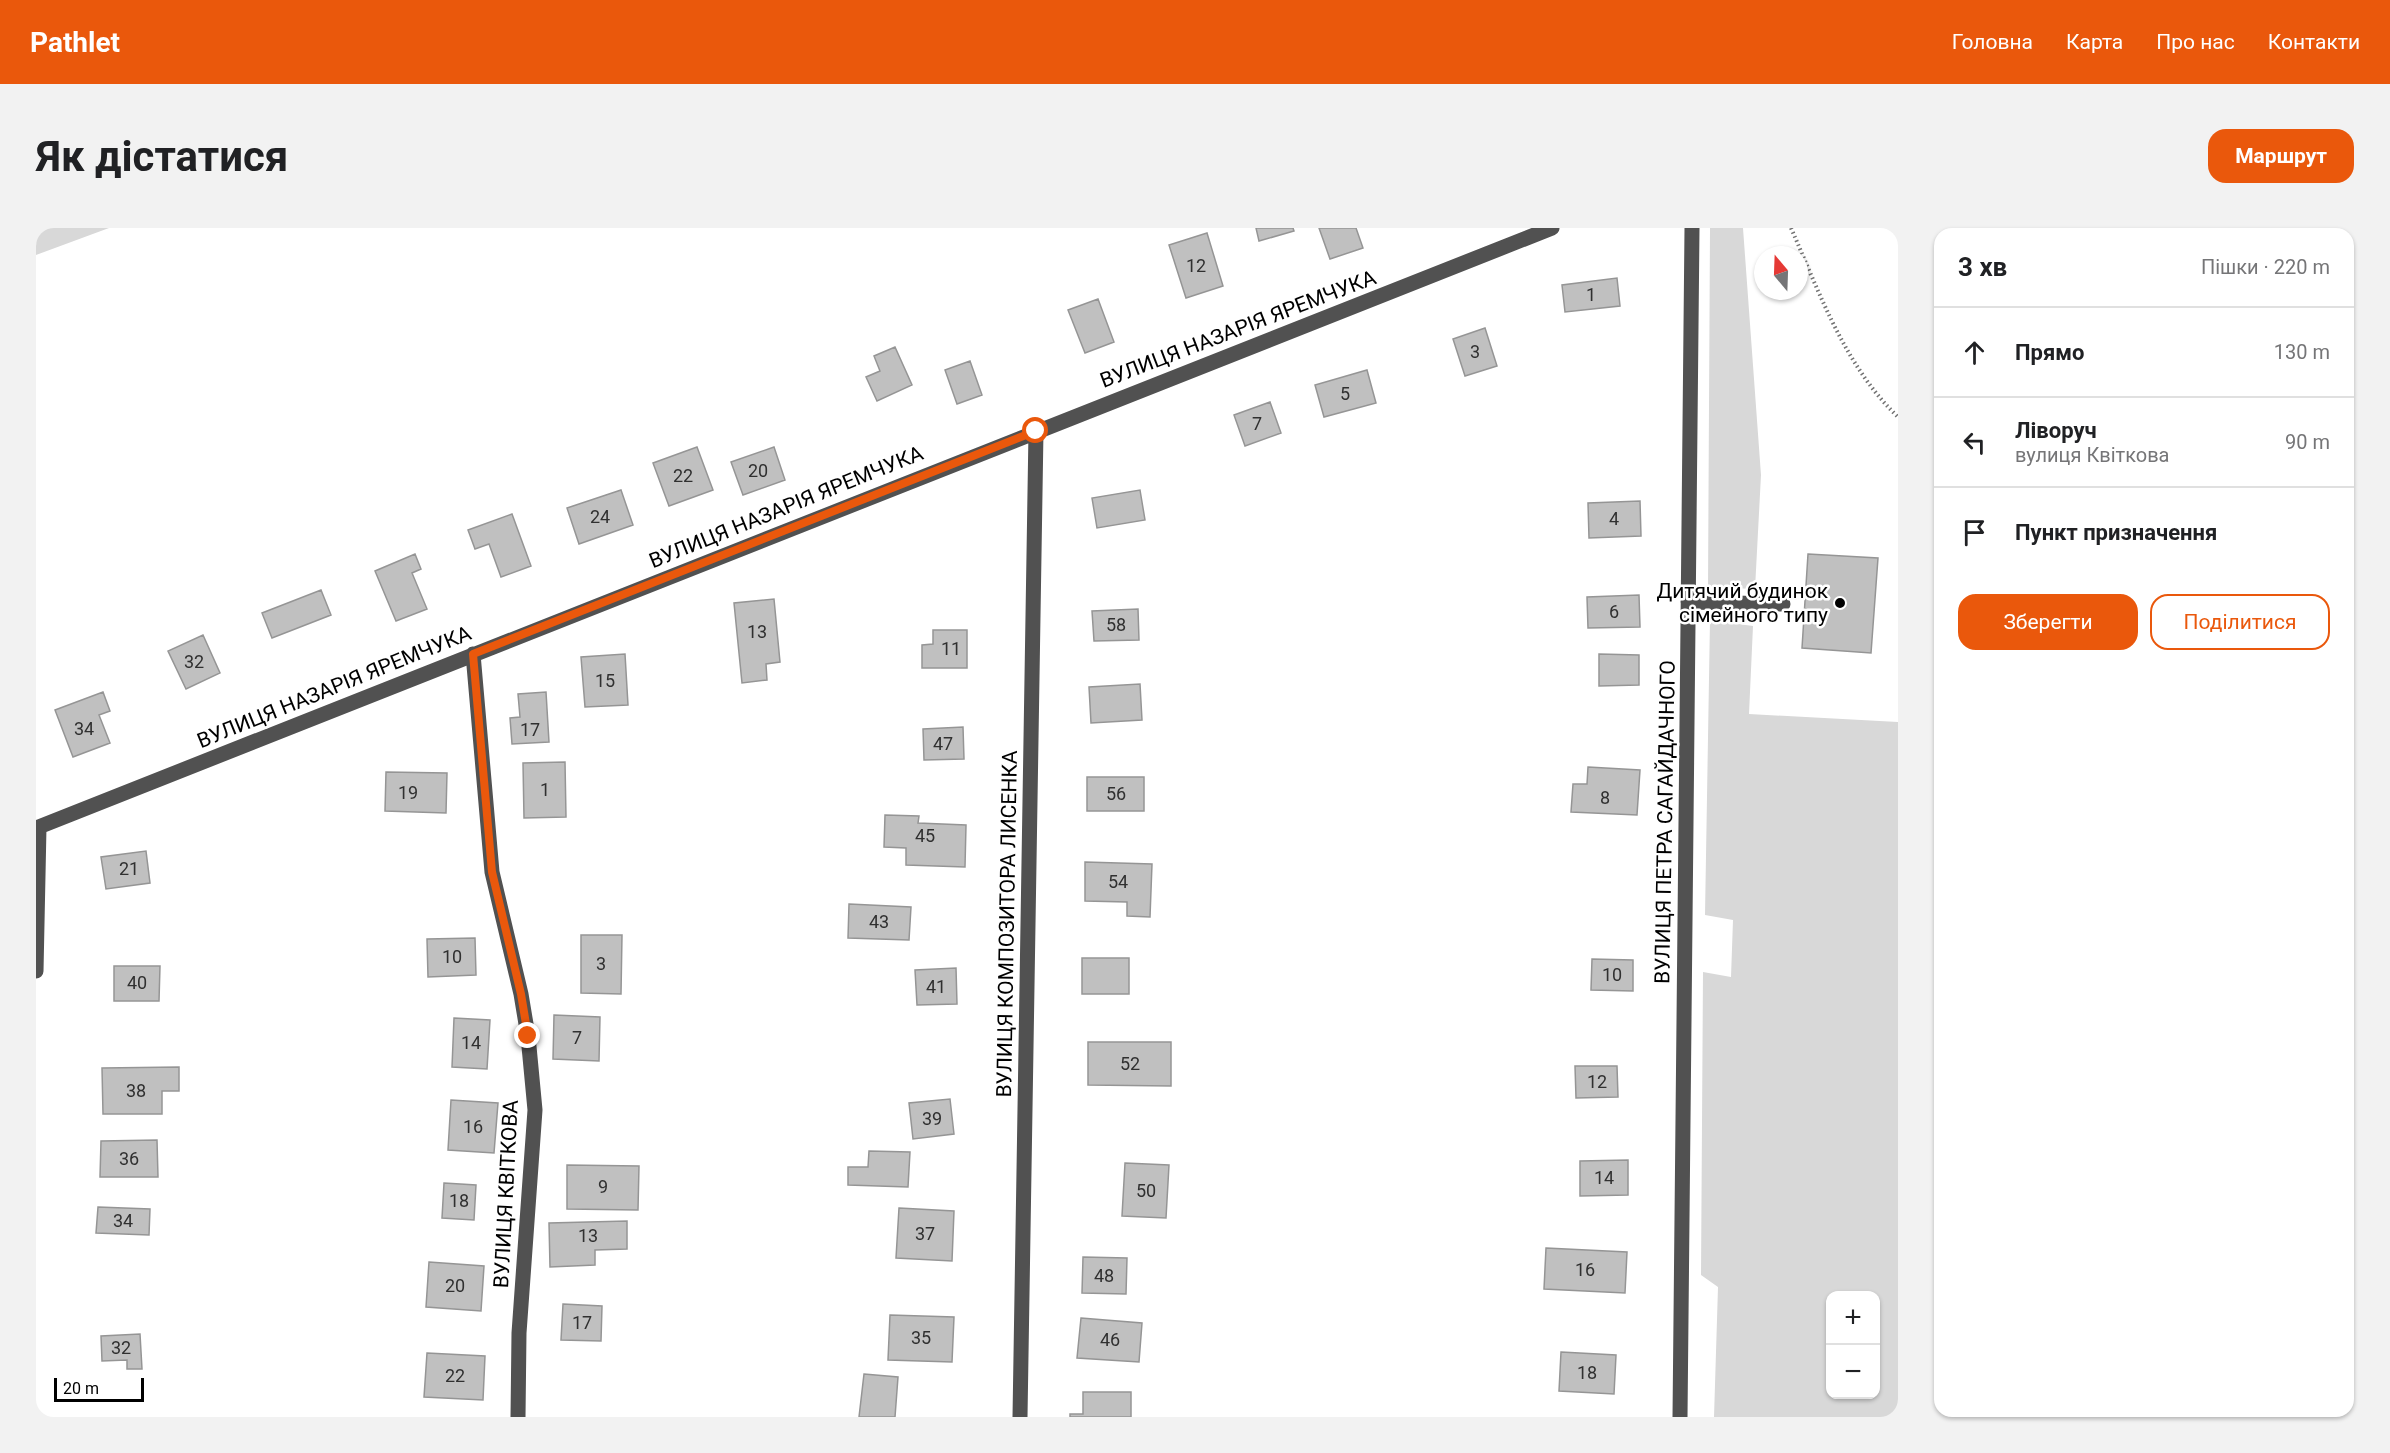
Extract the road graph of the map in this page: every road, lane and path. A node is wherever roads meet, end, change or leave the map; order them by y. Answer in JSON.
{"nodes":[{"id":1,"x":1552,"y":228,"type":"edge"},
{"id":2,"x":1692,"y":228,"type":"edge"},
{"id":3,"x":1791,"y":228,"type":"edge"},
{"id":4,"x":1898,"y":417,"type":"edge"},
{"id":5,"x":1036,"y":431,"type":"junction"},
{"id":6,"x":1688,"y":602,"type":"junction"},
{"id":7,"x":1783,"y":604,"type":"dead end"},
{"id":8,"x":473,"y":654,"type":"junction"},
{"id":9,"x":38,"y":828,"type":"edge"},
{"id":10,"x":36,"y":971,"type":"edge"},
{"id":11,"x":519,"y":1417,"type":"edge"},
{"id":12,"x":1020,"y":1417,"type":"edge"},
{"id":13,"x":1680,"y":1417,"type":"edge"}],
"edges":[{"from":1,"to":5,"type":"street","name":"ВУЛИЦЯ НАЗАРІЯ ЯРЕМЧУКА"},
{"from":2,"to":6,"type":"street","name":"ВУЛИЦЯ ПЕТРА САГАЙДАЧНОГО"},
{"from":3,"to":4,"type":"path"},
{"from":5,"to":8,"type":"street","name":"ВУЛИЦЯ НАЗАРІЯ ЯРЕМЧУКА"},
{"from":5,"to":12,"type":"street","name":"ВУЛИЦЯ КОМПОЗИТОРА ЛИСЕНКА"},
{"from":6,"to":7,"type":"street"},
{"from":6,"to":13,"type":"street","name":"ВУЛИЦЯ ПЕТРА САГАЙДАЧНОГО"},
{"from":8,"to":9,"type":"street","name":"ВУЛИЦЯ НАЗАРІЯ ЯРЕМЧУКА"},
{"from":8,"to":11,"type":"street","name":"ВУЛИЦЯ КВІТКОВА"},
{"from":9,"to":10,"type":"street"}]}
